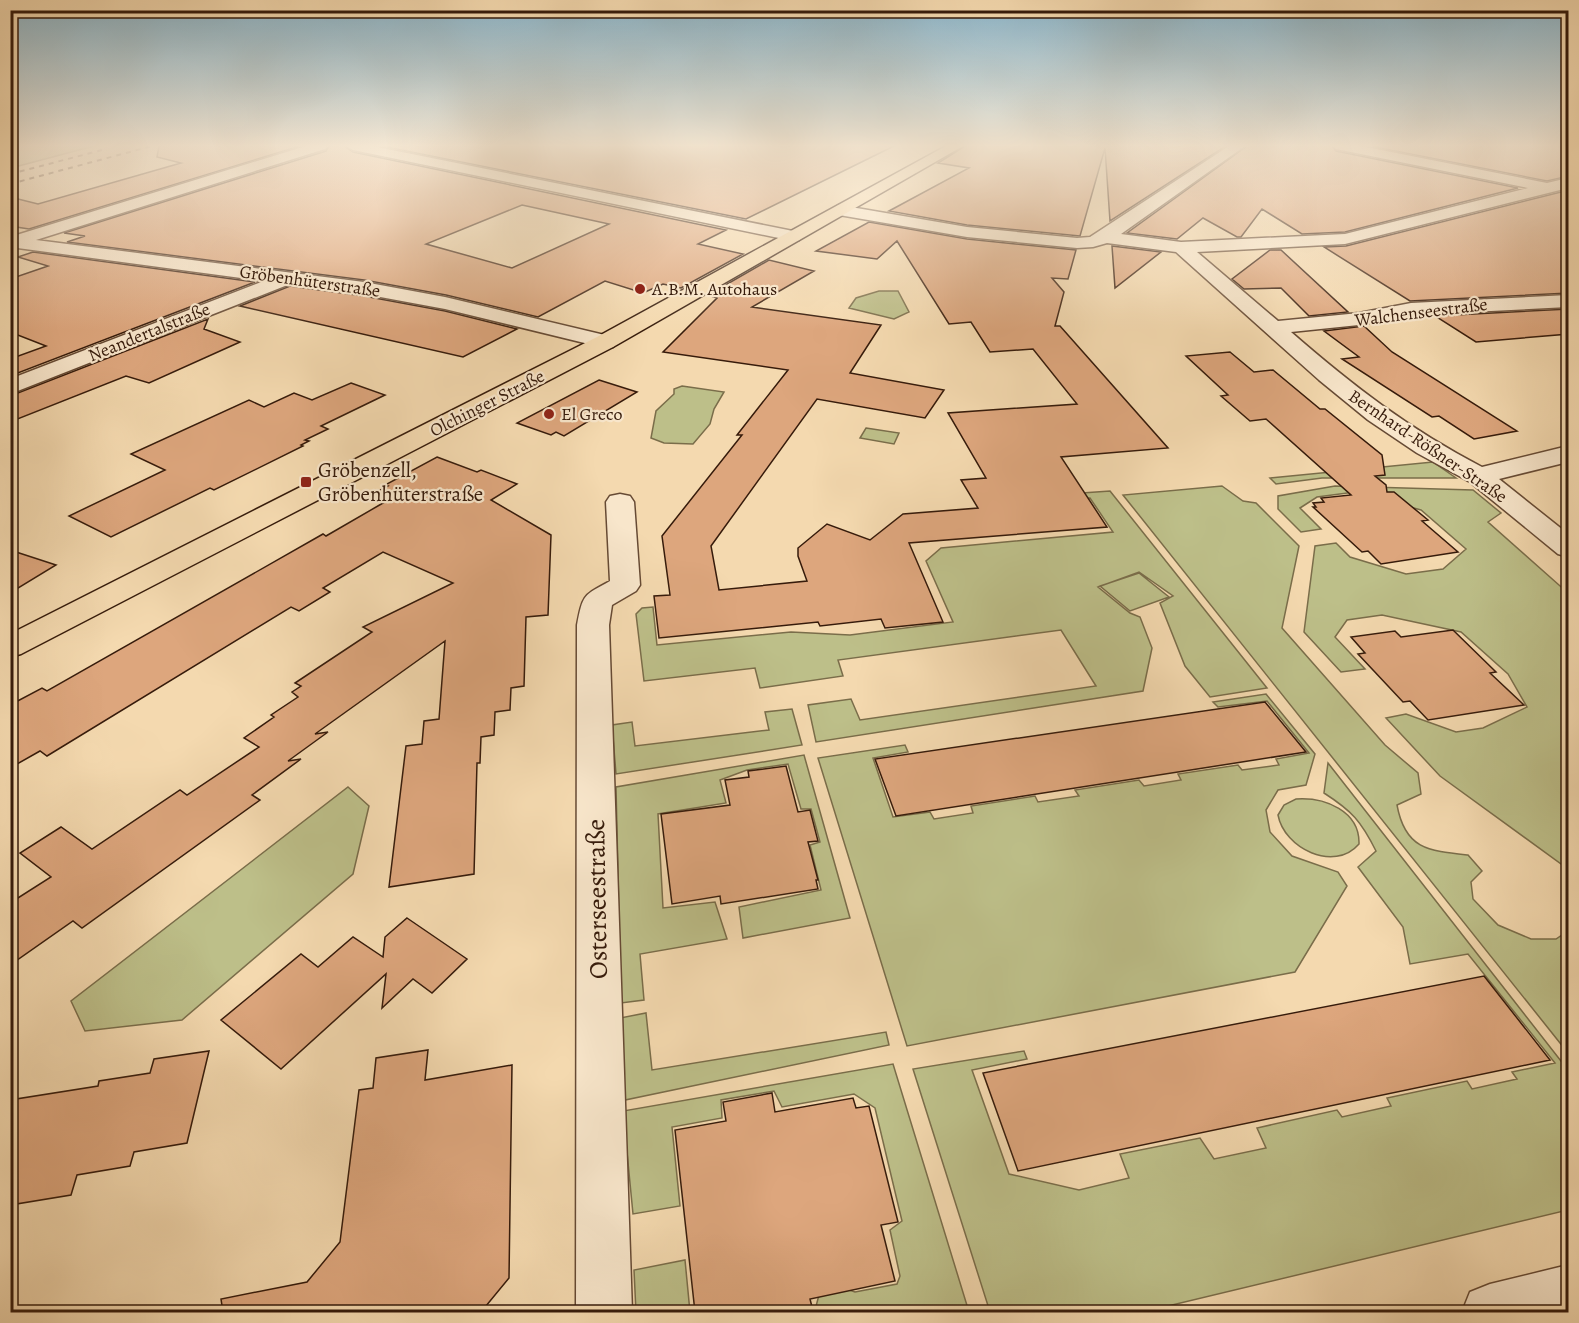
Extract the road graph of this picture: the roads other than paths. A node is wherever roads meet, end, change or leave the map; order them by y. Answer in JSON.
{"nodes":[{"id":1,"x":121,"y":208,"type":"edge"},
{"id":2,"x":655,"y":208,"type":"edge"},
{"id":3,"x":843,"y":208,"type":"edge"},
{"id":4,"x":1148,"y":208,"type":"edge"},
{"id":5,"x":1471,"y":208,"type":"edge"},
{"id":6,"x":839,"y":210,"type":"junction"},
{"id":7,"x":793,"y":236,"type":"junction"},
{"id":8,"x":1105,"y":237,"type":"junction"},
{"id":9,"x":11,"y":242,"type":"edge"},
{"id":10,"x":1181,"y":247,"type":"junction"},
{"id":11,"x":287,"y":278,"type":"junction"},
{"id":12,"x":1569,"y":301,"type":"edge"},
{"id":13,"x":1273,"y":328,"type":"junction"},
{"id":14,"x":605,"y":342,"type":"junction"},
{"id":15,"x":10,"y":387,"type":"edge"},
{"id":16,"x":1569,"y":454,"type":"edge"},
{"id":17,"x":1479,"y":476,"type":"junction"},
{"id":18,"x":620,"y":502,"type":"dead end"},
{"id":19,"x":1569,"y":548,"type":"edge"},
{"id":20,"x":13,"y":644,"type":"edge"},
{"id":21,"x":1569,"y":1293,"type":"edge"},
{"id":22,"x":604,"y":1312,"type":"edge"},
{"id":23,"x":1490,"y":1312,"type":"edge"}],
"edges":[{"from":1,"to":9,"type":"street"},
{"from":2,"to":7,"type":"street"},
{"from":3,"to":6,"type":"main road","name":"Olchinger Straße"},
{"from":4,"to":8,"type":"street"},
{"from":5,"to":10,"type":"street"},
{"from":6,"to":7,"type":"main road","name":"Olchinger Straße"},
{"from":6,"to":8,"type":"street"},
{"from":7,"to":14,"type":"main road","name":"Olchinger Straße"},
{"from":8,"to":10,"type":"street"},
{"from":9,"to":11,"type":"street","name":"Gröbenhüterstraße"},
{"from":10,"to":13,"type":"street","name":"Bernhard-Rößner-Straße"},
{"from":11,"to":14,"type":"street","name":"Gröbenhüterstraße"},
{"from":11,"to":15,"type":"street","name":"Neandertalstraße"},
{"from":12,"to":13,"type":"street","name":"Walchenseestraße"},
{"from":13,"to":17,"type":"street","name":"Bernhard-Rößner-Straße"},
{"from":14,"to":20,"type":"main road","name":"Olchinger Straße"},
{"from":16,"to":17,"type":"street"},
{"from":17,"to":19,"type":"street","name":"Bernhard-Rößner-Straße"},
{"from":18,"to":22,"type":"street","name":"Osterseestraße"},
{"from":21,"to":23,"type":"street"}]}
